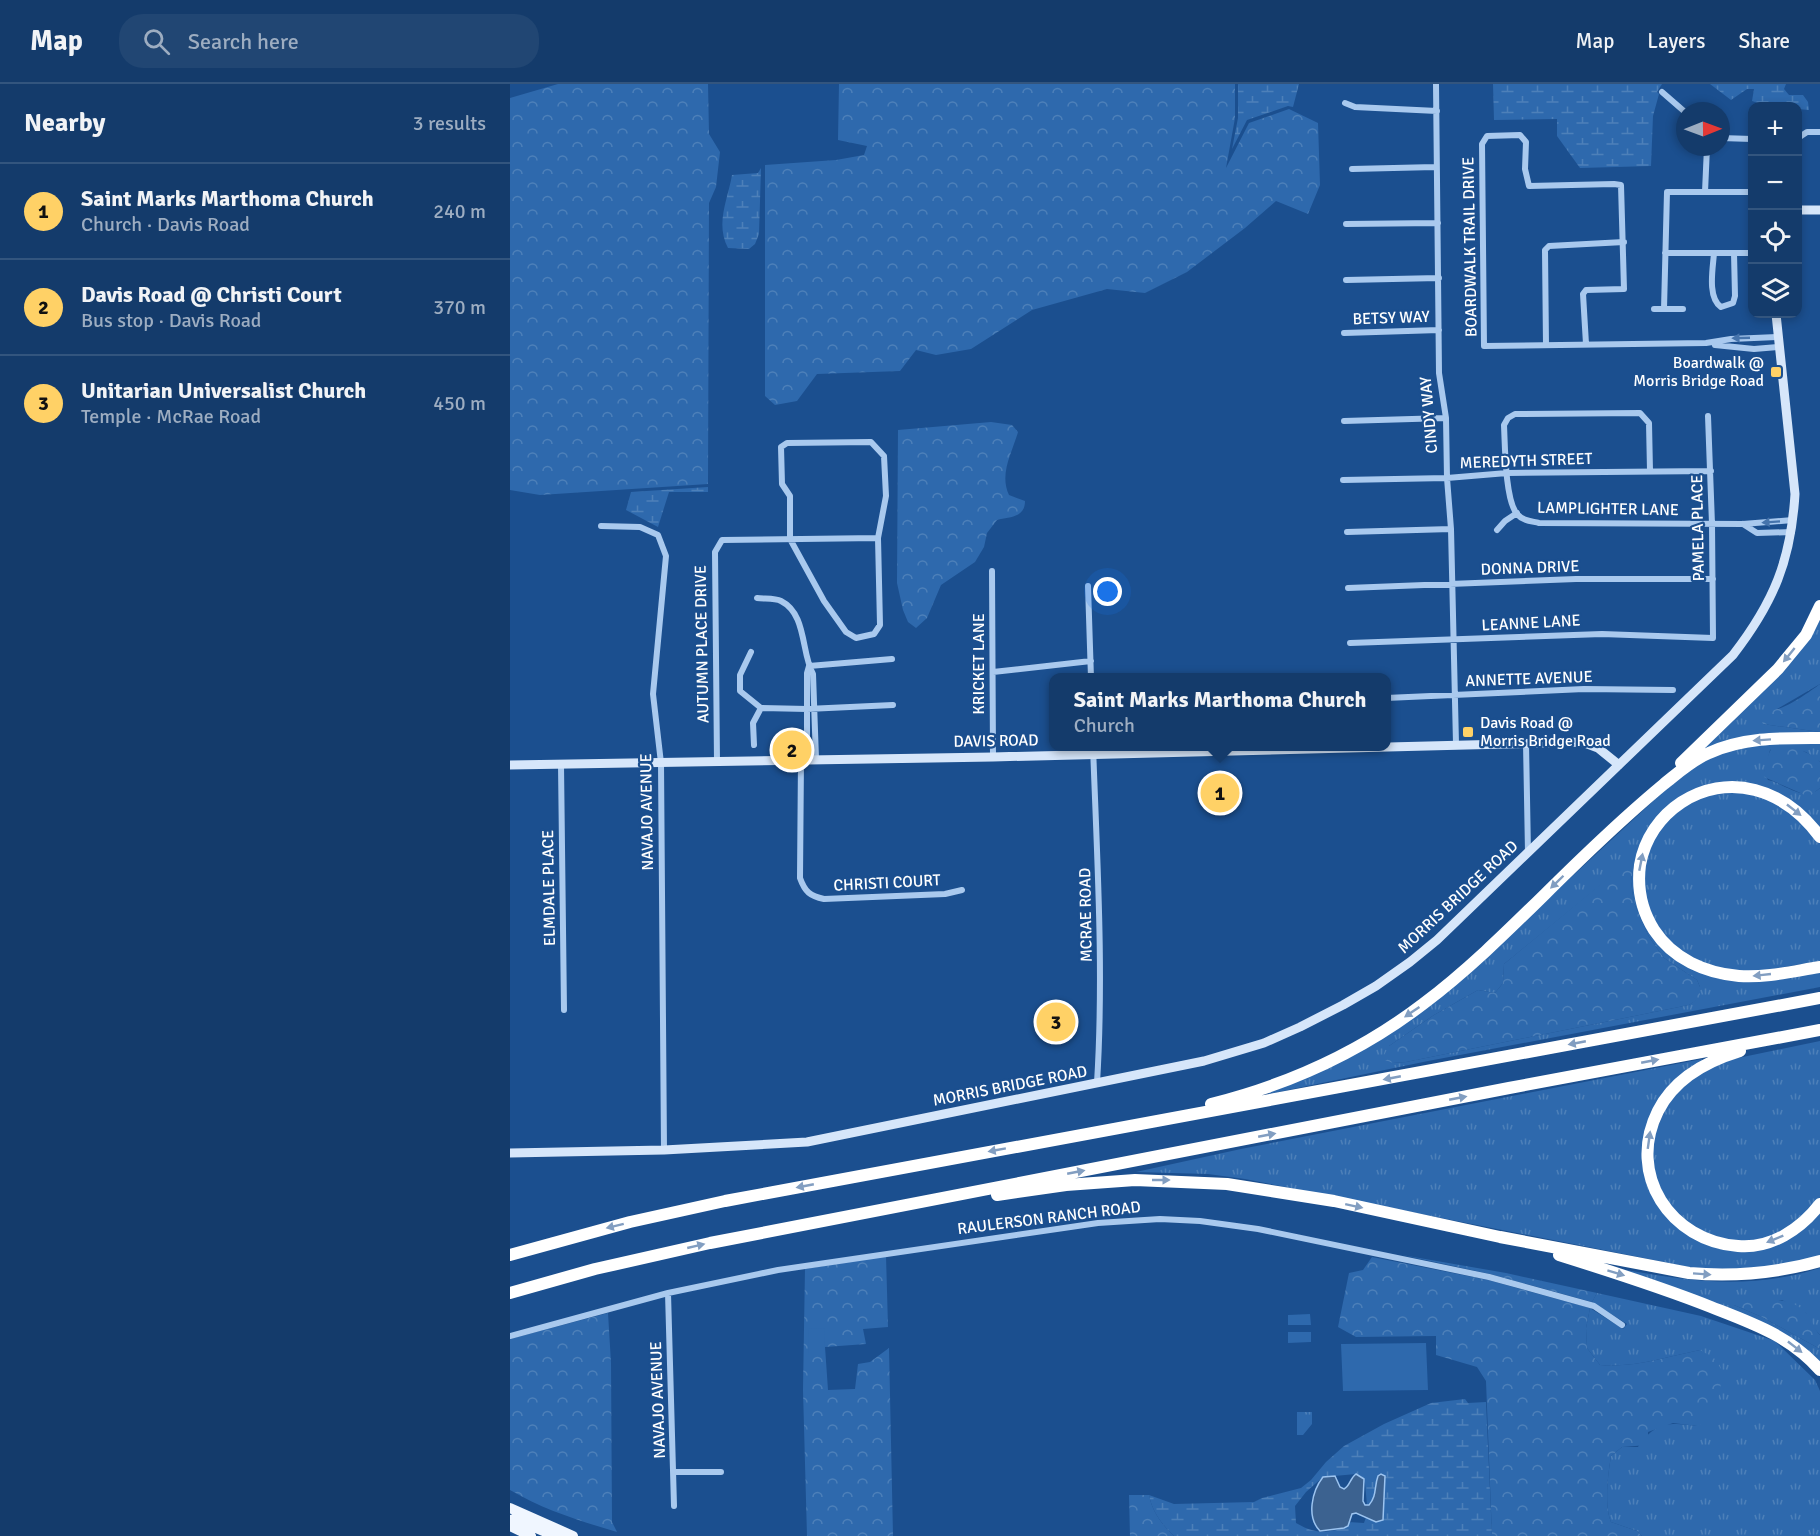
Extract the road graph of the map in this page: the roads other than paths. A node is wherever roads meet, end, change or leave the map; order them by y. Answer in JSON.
{"nodes":[{"id":1,"x":1436,"y":84,"type":"edge"},
{"id":2,"x":1662,"y":92,"type":"dead end"},
{"id":3,"x":1345,"y":103,"type":"dead end"},
{"id":4,"x":1676,"y":104,"type":"edge"},
{"id":5,"x":1437,"y":111,"type":"junction"},
{"id":6,"x":1820,"y":132,"type":"edge"},
{"id":7,"x":1802,"y":135,"type":"edge"},
{"id":8,"x":1730,"y":138,"type":"edge"},
{"id":9,"x":1748,"y":139,"type":"edge"},
{"id":10,"x":1707,"y":156,"type":"edge"},
{"id":11,"x":1436,"y":167,"type":"junction"},
{"id":12,"x":1352,"y":169,"type":"dead end"},
{"id":13,"x":1706,"y":192,"type":"junction"},
{"id":14,"x":1748,"y":192,"type":"edge"},
{"id":15,"x":1802,"y":210,"type":"edge"},
{"id":16,"x":1820,"y":210,"type":"edge"},
{"id":17,"x":1438,"y":223,"type":"junction"},
{"id":18,"x":1346,"y":224,"type":"dead end"},
{"id":19,"x":1624,"y":242,"type":"junction"},
{"id":20,"x":1665,"y":253,"type":"junction"},
{"id":21,"x":1714,"y":253,"type":"junction"},
{"id":22,"x":1734,"y":253,"type":"junction"},
{"id":23,"x":1748,"y":253,"type":"edge"},
{"id":24,"x":1439,"y":278,"type":"junction"},
{"id":25,"x":1346,"y":280,"type":"dead end"},
{"id":26,"x":1654,"y":309,"type":"dead end"},
{"id":27,"x":1664,"y":309,"type":"junction"},
{"id":28,"x":1683,"y":309,"type":"dead end"},
{"id":29,"x":1776,"y":318,"type":"edge"},
{"id":30,"x":1439,"y":330,"type":"junction"},
{"id":31,"x":1344,"y":333,"type":"dead end"},
{"id":32,"x":1778,"y":342,"type":"junction"},
{"id":33,"x":1706,"y":343,"type":"junction"},
{"id":34,"x":1546,"y":345,"type":"junction"},
{"id":35,"x":1586,"y":345,"type":"junction"},
{"id":36,"x":1708,"y":416,"type":"dead end"},
{"id":37,"x":1446,"y":418,"type":"junction"},
{"id":38,"x":1344,"y":421,"type":"dead end"},
{"id":39,"x":1650,"y":471,"type":"junction"},
{"id":40,"x":1711,"y":471,"type":"junction"},
{"id":41,"x":1507,"y":473,"type":"junction"},
{"id":42,"x":1447,"y":478,"type":"junction"},
{"id":43,"x":1343,"y":480,"type":"dead end"},
{"id":44,"x":1516,"y":513,"type":"junction"},
{"id":45,"x":1793,"y":520,"type":"junction"},
{"id":46,"x":1712,"y":524,"type":"junction"},
{"id":47,"x":1743,"y":524,"type":"junction"},
{"id":48,"x":601,"y":526,"type":"dead end"},
{"id":49,"x":1451,"y":529,"type":"junction"},
{"id":50,"x":1497,"y":530,"type":"dead end"},
{"id":51,"x":1347,"y":532,"type":"dead end"},
{"id":52,"x":1792,"y":532,"type":"junction"},
{"id":53,"x":878,"y":538,"type":"junction"},
{"id":54,"x":790,"y":539,"type":"junction"},
{"id":55,"x":992,"y":571,"type":"dead end"},
{"id":56,"x":1713,"y":579,"type":"junction"},
{"id":57,"x":1453,"y":585,"type":"junction"},
{"id":58,"x":1088,"y":586,"type":"dead end"},
{"id":59,"x":1348,"y":588,"type":"dead end"},
{"id":60,"x":757,"y":598,"type":"dead end"},
{"id":61,"x":1820,"y":606,"type":"edge"},
{"id":62,"x":1713,"y":638,"type":"joint"},
{"id":63,"x":1454,"y":641,"type":"junction"},
{"id":64,"x":1350,"y":643,"type":"dead end"},
{"id":65,"x":751,"y":652,"type":"dead end"},
{"id":66,"x":892,"y":659,"type":"dead end"},
{"id":67,"x":1091,"y":662,"type":"junction"},
{"id":68,"x":809,"y":666,"type":"junction"},
{"id":69,"x":993,"y":672,"type":"junction"},
{"id":70,"x":1091,"y":673,"type":"edge"},
{"id":71,"x":1673,"y":690,"type":"dead end"},
{"id":72,"x":1455,"y":696,"type":"junction"},
{"id":73,"x":1391,"y":698,"type":"edge"},
{"id":74,"x":893,"y":705,"type":"dead end"},
{"id":75,"x":761,"y":708,"type":"junction"},
{"id":76,"x":807,"y":709,"type":"junction"},
{"id":77,"x":815,"y":709,"type":"junction"},
{"id":78,"x":1820,"y":738,"type":"edge"},
{"id":79,"x":1526,"y":743,"type":"junction"},
{"id":80,"x":1456,"y":744,"type":"junction"},
{"id":81,"x":754,"y":745,"type":"dead end"},
{"id":82,"x":1391,"y":747,"type":"edge"},
{"id":83,"x":1079,"y":751,"type":"edge"},
{"id":84,"x":1093,"y":751,"type":"edge"},
{"id":85,"x":993,"y":757,"type":"junction"},
{"id":86,"x":808,"y":759,"type":"junction"},
{"id":87,"x":717,"y":762,"type":"junction"},
{"id":88,"x":661,"y":763,"type":"junction"},
{"id":89,"x":510,"y":765,"type":"edge"},
{"id":90,"x":561,"y":765,"type":"junction"},
{"id":91,"x":1619,"y":765,"type":"junction"},
{"id":92,"x":1647,"y":798,"type":"junction"},
{"id":93,"x":1820,"y":837,"type":"edge"},
{"id":94,"x":1528,"y":852,"type":"junction"},
{"id":95,"x":962,"y":890,"type":"dead end"},
{"id":96,"x":1820,"y":966,"type":"edge"},
{"id":97,"x":1820,"y":998,"type":"edge"},
{"id":98,"x":564,"y":1010,"type":"dead end"},
{"id":99,"x":1819,"y":1030,"type":"edge"},
{"id":100,"x":1097,"y":1083,"type":"junction"},
{"id":101,"x":1096,"y":1132,"type":"junction"},
{"id":102,"x":664,"y":1150,"type":"junction"},
{"id":103,"x":510,"y":1153,"type":"edge"},
{"id":104,"x":1820,"y":1204,"type":"edge"},
{"id":105,"x":894,"y":1208,"type":"junction"},
{"id":106,"x":1500,"y":1237,"type":"junction"},
{"id":107,"x":510,"y":1255,"type":"edge"},
{"id":108,"x":1820,"y":1261,"type":"edge"},
{"id":109,"x":510,"y":1293,"type":"edge"},
{"id":110,"x":668,"y":1293,"type":"junction"},
{"id":111,"x":1622,"y":1325,"type":"dead end"},
{"id":112,"x":510,"y":1336,"type":"edge"},
{"id":113,"x":1820,"y":1370,"type":"edge"},
{"id":114,"x":673,"y":1472,"type":"junction"},
{"id":115,"x":721,"y":1472,"type":"dead end"},
{"id":116,"x":674,"y":1506,"type":"dead end"},
{"id":117,"x":510,"y":1508,"type":"edge"},
{"id":118,"x":510,"y":1520,"type":"edge"},
{"id":119,"x":510,"y":1526,"type":"edge"},
{"id":120,"x":531,"y":1536,"type":"edge"},
{"id":121,"x":555,"y":1536,"type":"edge"},
{"id":122,"x":573,"y":1536,"type":"edge"}],
"edges":[{"from":1,"to":5,"type":"street","name":"CINDY WAY"},
{"from":2,"to":4,"type":"street"},
{"from":3,"to":5,"type":"street"},
{"from":5,"to":11,"type":"street","name":"CINDY WAY"},
{"from":6,"to":7,"type":"street"},
{"from":8,"to":9,"type":"street"},
{"from":10,"to":13,"type":"street"},
{"from":11,"to":12,"type":"street"},
{"from":11,"to":17,"type":"street","name":"CINDY WAY"},
{"from":13,"to":14,"type":"street"},
{"from":13,"to":20,"type":"street"},
{"from":15,"to":16,"type":"street"},
{"from":17,"to":18,"type":"street"},
{"from":17,"to":24,"type":"street","name":"CINDY WAY"},
{"from":19,"to":34,"type":"street"},
{"from":19,"to":34,"type":"street","name":"BOARDWALK TRAIL DRIVE"},
{"from":19,"to":35,"type":"street","name":"BOARDWALK TRAIL DRIVE"},
{"from":20,"to":21,"type":"street"},
{"from":20,"to":27,"type":"street"},
{"from":21,"to":22,"type":"street"},
{"from":21,"to":22,"type":"street"},
{"from":22,"to":23,"type":"street"},
{"from":24,"to":25,"type":"street"},
{"from":24,"to":30,"type":"street","name":"CINDY WAY"},
{"from":26,"to":27,"type":"street"},
{"from":27,"to":28,"type":"street"},
{"from":29,"to":32,"type":"street","name":"MORRIS BRIDGE ROAD"},
{"from":30,"to":31,"type":"street","name":"BETSY WAY"},
{"from":30,"to":37,"type":"street","name":"CINDY WAY"},
{"from":32,"to":33,"type":"street","name":"BOARDWALK TRAIL DRIVE","one_way":true},
{"from":32,"to":33,"type":"street","name":"BOARDWALK TRAIL DRIVE"},
{"from":32,"to":45,"type":"street","name":"MORRIS BRIDGE ROAD"},
{"from":33,"to":35,"type":"street","name":"BOARDWALK TRAIL DRIVE"},
{"from":34,"to":35,"type":"street","name":"BOARDWALK TRAIL DRIVE"},
{"from":36,"to":40,"type":"street","name":"PAMELA PLACE"},
{"from":37,"to":38,"type":"street"},
{"from":37,"to":42,"type":"street","name":"CINDY WAY"},
{"from":39,"to":40,"type":"street","name":"MEREDYTH STREET"},
{"from":39,"to":41,"type":"street","name":"MEREDYTH STREET"},
{"from":39,"to":41,"type":"street","name":"LAMPLIGHTER LANE"},
{"from":40,"to":46,"type":"street","name":"PAMELA PLACE"},
{"from":41,"to":42,"type":"street","name":"MEREDYTH STREET"},
{"from":41,"to":44,"type":"street","name":"LAMPLIGHTER LANE"},
{"from":42,"to":43,"type":"street","name":"MEREDYTH STREET"},
{"from":42,"to":49,"type":"street","name":"CINDY WAY"},
{"from":44,"to":46,"type":"street","name":"LAMPLIGHTER LANE"},
{"from":44,"to":50,"type":"street"},
{"from":45,"to":47,"type":"street","name":"LAMPLIGHTER LANE","one_way":true},
{"from":45,"to":52,"type":"street","name":"MORRIS BRIDGE ROAD"},
{"from":46,"to":47,"type":"street","name":"LAMPLIGHTER LANE"},
{"from":46,"to":56,"type":"street","name":"PAMELA PLACE"},
{"from":47,"to":52,"type":"street","name":"LAMPLIGHTER LANE"},
{"from":48,"to":88,"type":"street","name":"NAVAJO AVENUE"},
{"from":49,"to":51,"type":"street"},
{"from":49,"to":57,"type":"street","name":"CINDY WAY"},
{"from":52,"to":91,"type":"street","name":"MORRIS BRIDGE ROAD"},
{"from":53,"to":54,"type":"street","name":"AUTUMN PLACE DRIVE"},
{"from":53,"to":54,"type":"street"},
{"from":53,"to":54,"type":"street"},
{"from":54,"to":87,"type":"street","name":"AUTUMN PLACE DRIVE"},
{"from":55,"to":69,"type":"street","name":"KRICKET LANE"},
{"from":56,"to":57,"type":"street","name":"DONNA DRIVE"},
{"from":56,"to":62,"type":"street","name":"PAMELA PLACE"},
{"from":57,"to":59,"type":"street","name":"DONNA DRIVE"},
{"from":57,"to":63,"type":"street","name":"CINDY WAY"},
{"from":58,"to":67,"type":"street"},
{"from":60,"to":68,"type":"street"},
{"from":61,"to":92,"type":"highway","one_way":true},
{"from":62,"to":63,"type":"street","name":"LEANNE LANE"},
{"from":63,"to":64,"type":"street","name":"LEANNE LANE"},
{"from":63,"to":72,"type":"street","name":"CINDY WAY"},
{"from":65,"to":75,"type":"street"},
{"from":66,"to":68,"type":"street"},
{"from":67,"to":69,"type":"street"},
{"from":67,"to":70,"type":"street"},
{"from":68,"to":76,"type":"street"},
{"from":68,"to":77,"type":"street"},
{"from":69,"to":85,"type":"street","name":"KRICKET LANE"},
{"from":71,"to":72,"type":"street","name":"ANNETTE AVENUE"},
{"from":72,"to":73,"type":"street","name":"ANNETTE AVENUE"},
{"from":72,"to":80,"type":"street","name":"CINDY WAY"},
{"from":74,"to":77,"type":"street"},
{"from":75,"to":76,"type":"street"},
{"from":75,"to":81,"type":"street"},
{"from":76,"to":77,"type":"street"},
{"from":76,"to":86,"type":"street"},
{"from":77,"to":86,"type":"street"},
{"from":78,"to":92,"type":"highway","one_way":true},
{"from":79,"to":80,"type":"street","name":"DAVIS ROAD"},
{"from":79,"to":91,"type":"street","name":"DAVIS ROAD"},
{"from":79,"to":94,"type":"street"},
{"from":80,"to":82,"type":"street","name":"DAVIS ROAD"},
{"from":83,"to":85,"type":"street","name":"DAVIS ROAD"},
{"from":84,"to":100,"type":"street","name":"MCRAE ROAD"},
{"from":85,"to":86,"type":"street","name":"DAVIS ROAD"},
{"from":86,"to":87,"type":"street","name":"DAVIS ROAD"},
{"from":86,"to":95,"type":"street","name":"CHRISTI COURT"},
{"from":87,"to":88,"type":"street","name":"DAVIS ROAD"},
{"from":88,"to":90,"type":"street","name":"DAVIS ROAD"},
{"from":88,"to":102,"type":"street","name":"NAVAJO AVENUE"},
{"from":89,"to":90,"type":"street","name":"DAVIS ROAD"},
{"from":90,"to":98,"type":"street","name":"ELMDALE PLACE"},
{"from":91,"to":94,"type":"street","name":"MORRIS BRIDGE ROAD"},
{"from":92,"to":101,"type":"highway","one_way":true},
{"from":96,"to":93,"type":"highway","one_way":true},
{"from":94,"to":100,"type":"street","name":"MORRIS BRIDGE ROAD"},
{"from":97,"to":101,"type":"highway","one_way":true},
{"from":104,"to":99,"type":"highway","one_way":true},
{"from":105,"to":99,"type":"highway","one_way":true},
{"from":100,"to":102,"type":"street","name":"MORRIS BRIDGE ROAD"},
{"from":101,"to":107,"type":"highway","one_way":true},
{"from":102,"to":103,"type":"street","name":"MORRIS BRIDGE ROAD"},
{"from":105,"to":106,"type":"highway","one_way":true},
{"from":109,"to":105,"type":"highway","one_way":true},
{"from":106,"to":108,"type":"highway","one_way":true},
{"from":106,"to":113,"type":"highway","one_way":true},
{"from":110,"to":111,"type":"street","name":"RAULERSON RANCH ROAD"},
{"from":110,"to":112,"type":"street","name":"RAULERSON RANCH ROAD"},
{"from":110,"to":114,"type":"street","name":"NAVAJO AVENUE"},
{"from":114,"to":115,"type":"street"},
{"from":114,"to":116,"type":"street","name":"NAVAJO AVENUE"},
{"from":117,"to":122,"type":"main road"},
{"from":118,"to":121,"type":"main road"},
{"from":119,"to":120,"type":"main road"}]}
